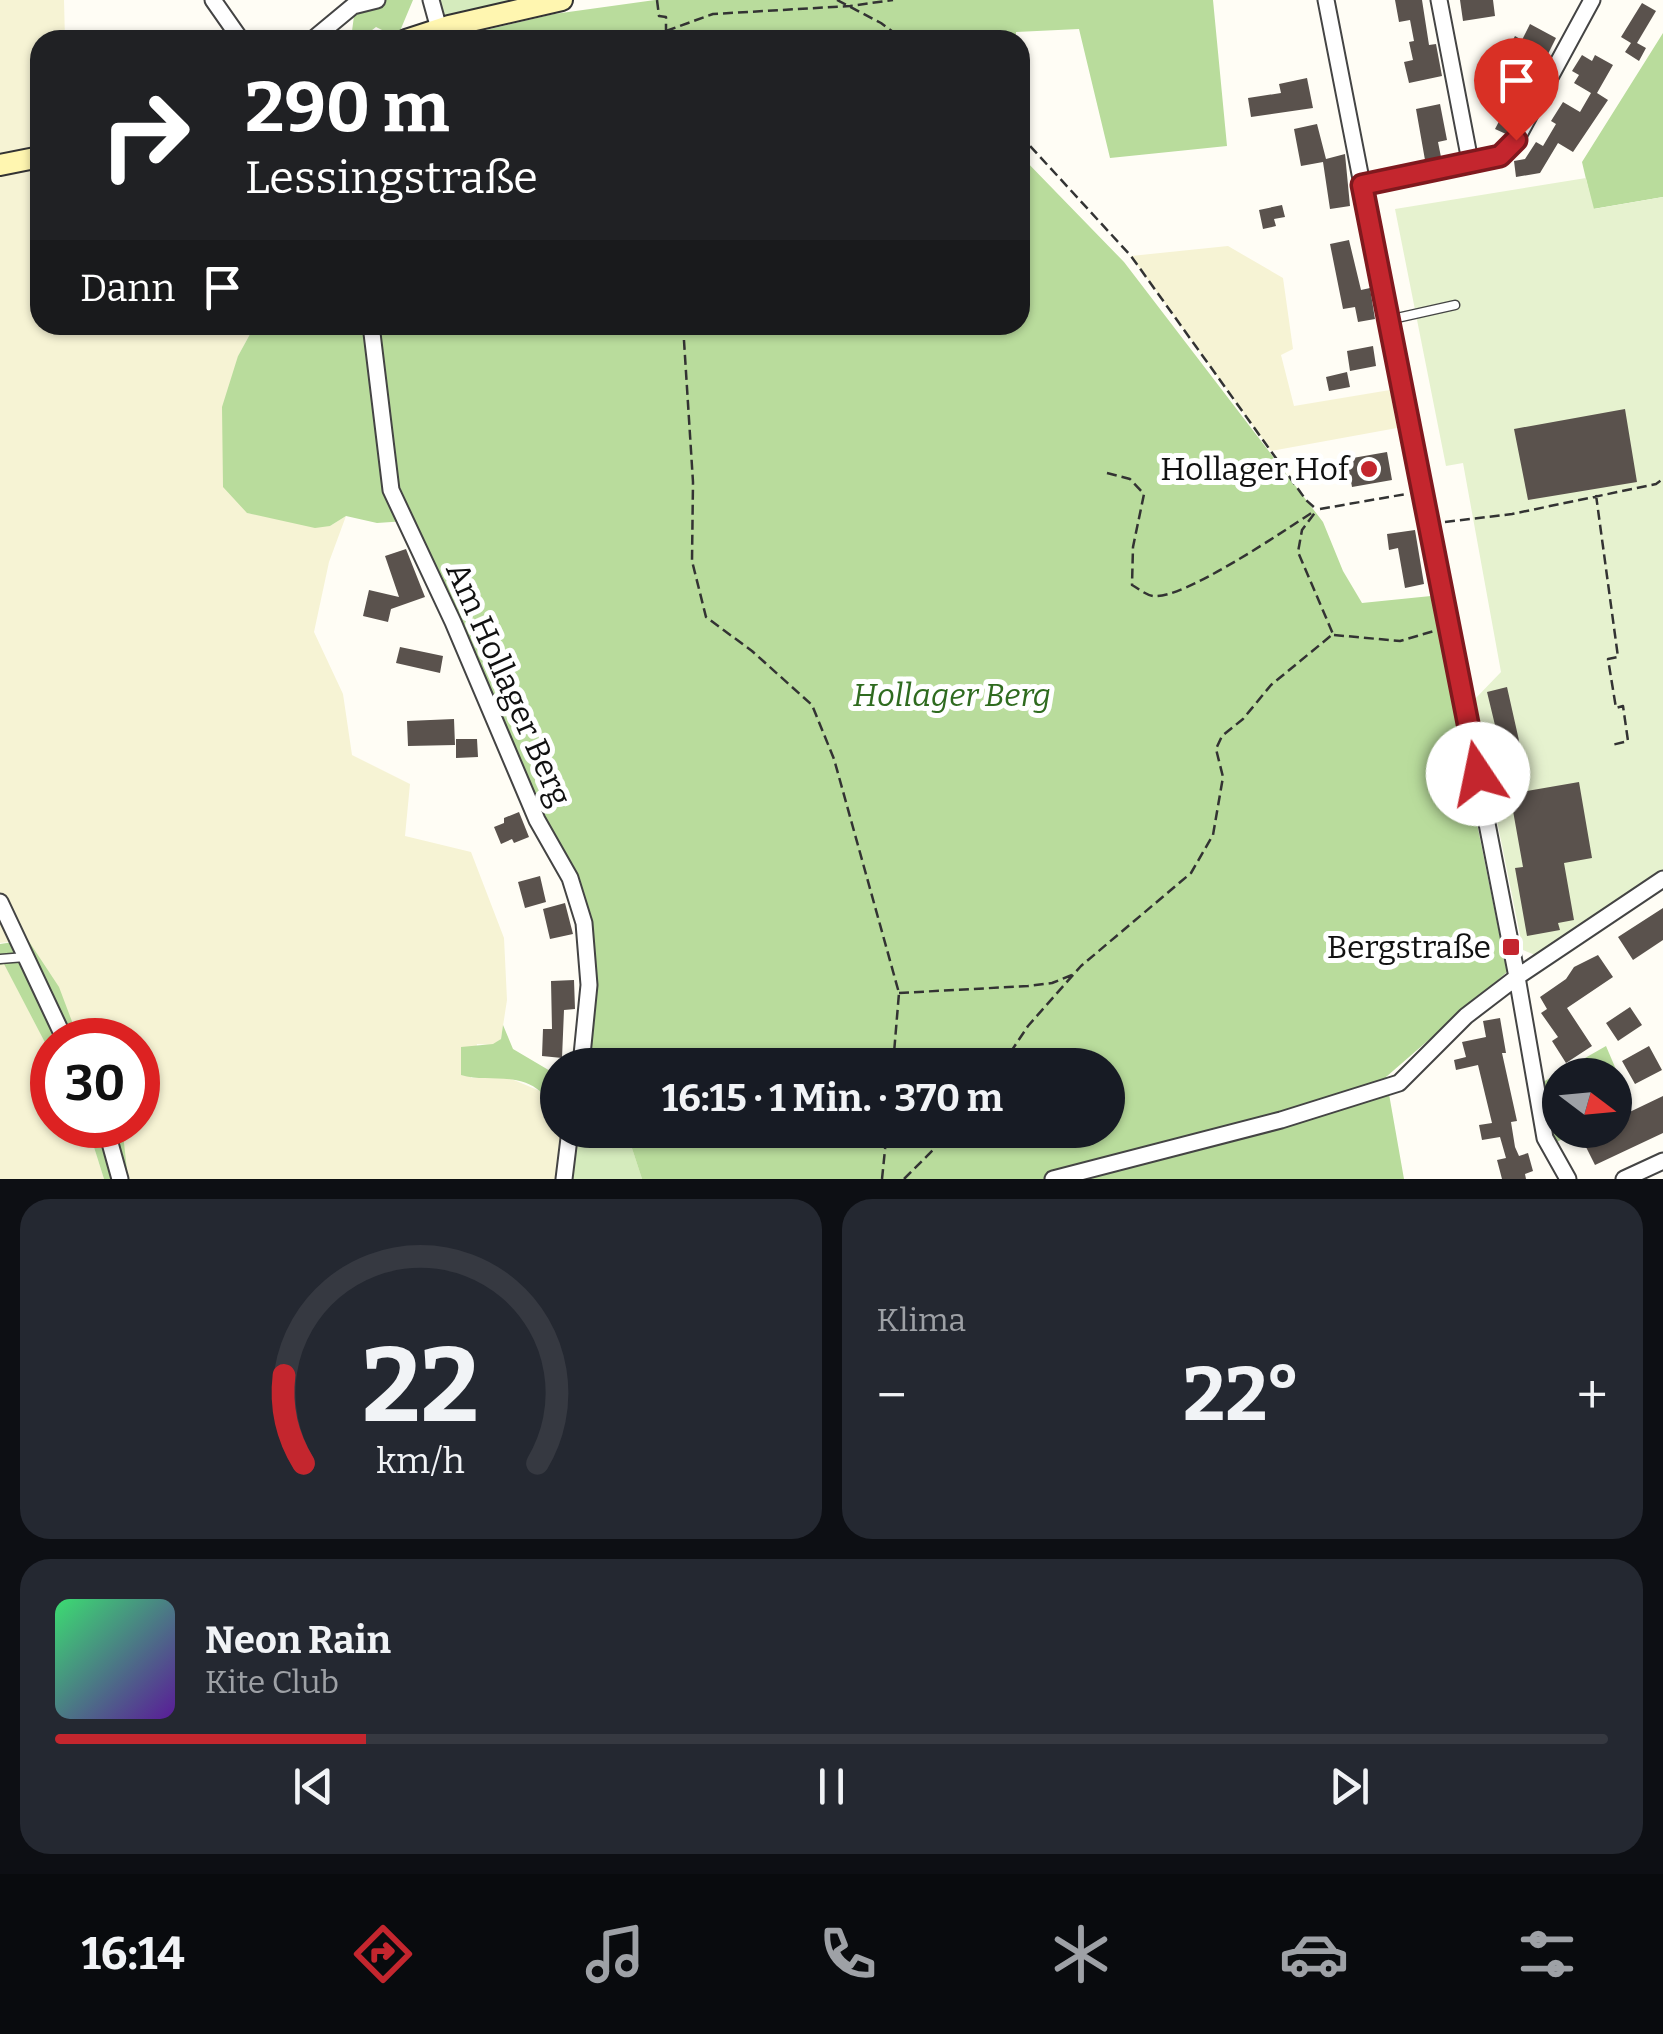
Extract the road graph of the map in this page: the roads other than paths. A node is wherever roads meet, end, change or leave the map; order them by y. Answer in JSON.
{"nodes":[{"id":1,"x":213,"y":0,"type":"edge"},
{"id":2,"x":376,"y":0,"type":"edge"},
{"id":3,"x":431,"y":0,"type":"edge"},
{"id":4,"x":562,"y":0,"type":"edge"},
{"id":5,"x":1326,"y":0,"type":"edge"},
{"id":6,"x":1439,"y":0,"type":"edge"},
{"id":7,"x":1592,"y":0,"type":"edge"},
{"id":8,"x":439,"y":29,"type":"junction"},
{"id":9,"x":235,"y":30,"type":"edge"},
{"id":10,"x":324,"y":30,"type":"edge"},
{"id":11,"x":436,"y":30,"type":"edge"},
{"id":12,"x":30,"y":159,"type":"edge"},
{"id":13,"x":1470,"y":161,"type":"junction"},
{"id":14,"x":0,"y":165,"type":"edge"},
{"id":15,"x":1362,"y":185,"type":"junction"},
{"id":16,"x":1455,"y":305,"type":"dead end"},
{"id":17,"x":1388,"y":320,"type":"junction"},
{"id":18,"x":372,"y":335,"type":"edge"},
{"id":19,"x":1663,"y":879,"type":"edge"},
{"id":20,"x":0,"y":902,"type":"edge"},
{"id":21,"x":25,"y":957,"type":"junction"},
{"id":22,"x":0,"y":959,"type":"edge"},
{"id":23,"x":1517,"y":977,"type":"junction"},
{"id":24,"x":54,"y":1018,"type":"edge"},
{"id":25,"x":582,"y":1048,"type":"edge"},
{"id":26,"x":111,"y":1148,"type":"edge"},
{"id":27,"x":568,"y":1148,"type":"edge"},
{"id":28,"x":1663,"y":1161,"type":"edge"},
{"id":29,"x":120,"y":1179,"type":"edge"},
{"id":30,"x":564,"y":1179,"type":"edge"},
{"id":31,"x":1053,"y":1179,"type":"edge"},
{"id":32,"x":1568,"y":1179,"type":"edge"},
{"id":33,"x":1624,"y":1179,"type":"edge"}],
"edges":[{"from":1,"to":9,"type":"street"},
{"from":2,"to":10,"type":"street"},
{"from":3,"to":8,"type":"street"},
{"from":4,"to":8,"type":"street"},
{"from":5,"to":15,"type":"street"},
{"from":6,"to":13,"type":"street"},
{"from":7,"to":13,"type":"street"},
{"from":8,"to":11,"type":"street"},
{"from":12,"to":14,"type":"street"},
{"from":13,"to":15,"type":"street"},
{"from":15,"to":17,"type":"street"},
{"from":16,"to":17,"type":"lane"},
{"from":17,"to":23,"type":"street"},
{"from":18,"to":25,"type":"street","name":"Am Hollager Berg"},
{"from":19,"to":23,"type":"street"},
{"from":20,"to":21,"type":"street"},
{"from":21,"to":22,"type":"lane"},
{"from":21,"to":24,"type":"street"},
{"from":23,"to":31,"type":"street"},
{"from":23,"to":32,"type":"street"},
{"from":26,"to":29,"type":"street"},
{"from":27,"to":30,"type":"street"},
{"from":28,"to":33,"type":"street"}]}
